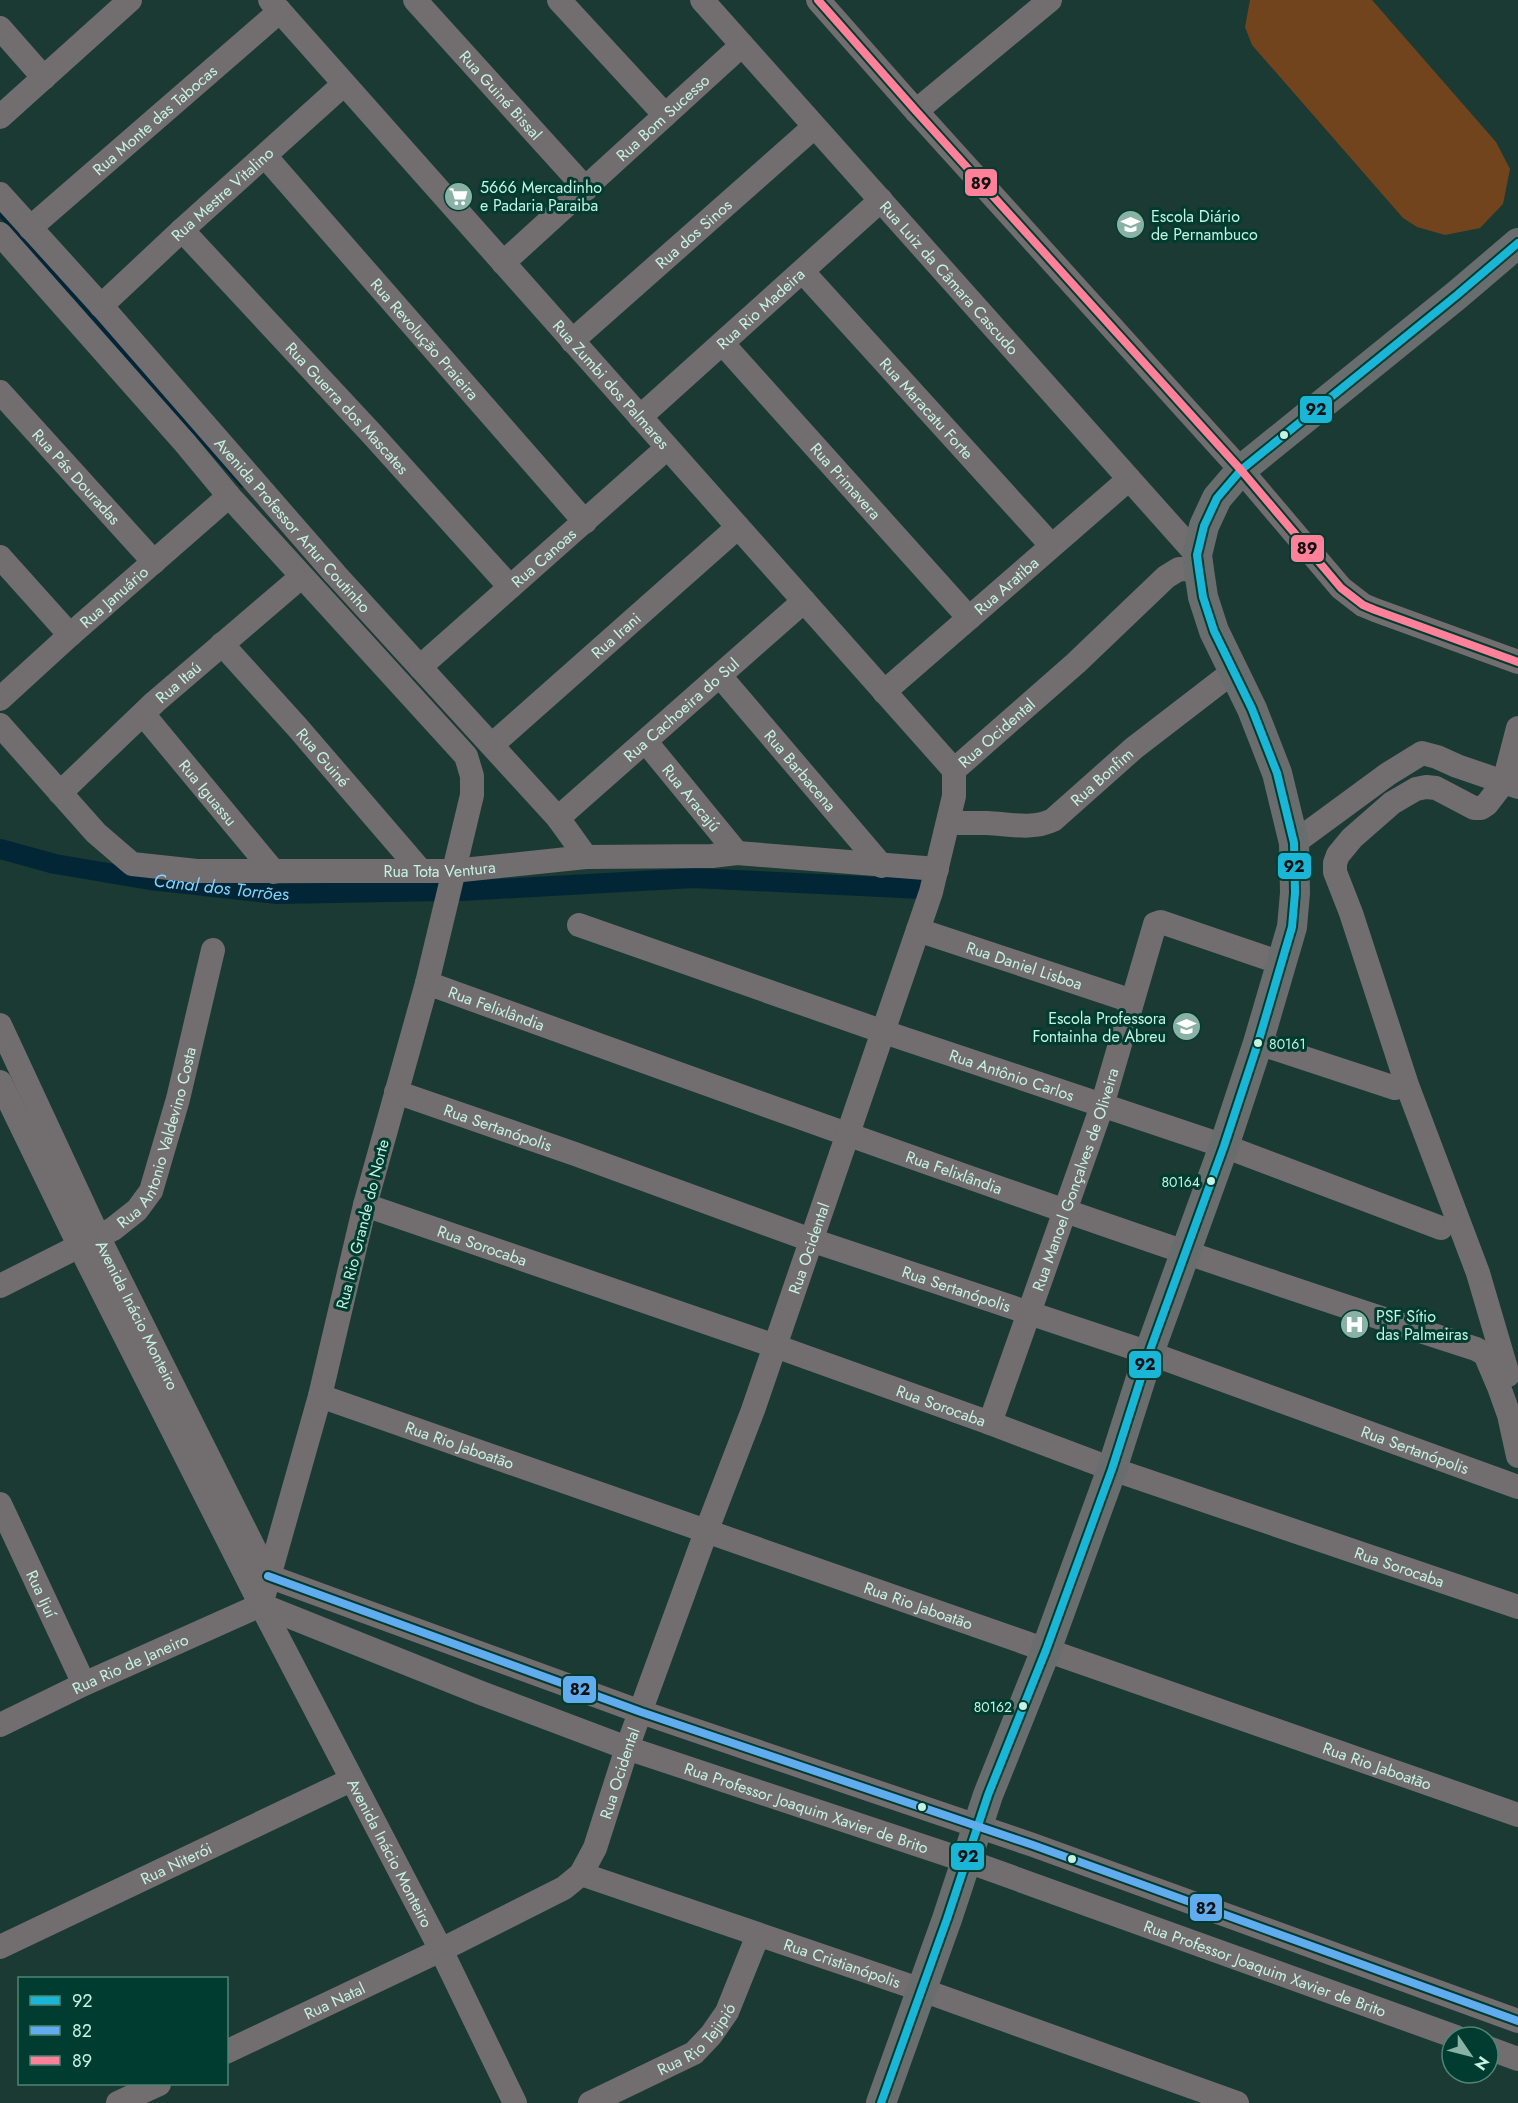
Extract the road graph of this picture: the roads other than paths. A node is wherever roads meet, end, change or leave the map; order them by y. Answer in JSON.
{"nodes":[{"id":1,"x":415,"y":0,"type":"edge"},
{"id":2,"x":559,"y":0,"type":"edge"},
{"id":3,"x":702,"y":0,"type":"edge"},
{"id":4,"x":818,"y":0,"type":"edge"},
{"id":5,"x":1050,"y":0,"type":"edge"},
{"id":6,"x":126,"y":1,"type":"edge"},
{"id":7,"x":275,"y":6,"type":"edge"},
{"id":8,"x":0,"y":28,"type":"edge"},
{"id":9,"x":742,"y":45,"type":"junction"},
{"id":10,"x":45,"y":78,"type":"junction"},
{"id":11,"x":344,"y":84,"type":"junction"},
{"id":12,"x":916,"y":111,"type":"junction"},
{"id":13,"x":665,"y":115,"type":"junction"},
{"id":14,"x":0,"y":117,"type":"edge"},
{"id":15,"x":814,"y":127,"type":"junction"},
{"id":16,"x":265,"y":156,"type":"junction"},
{"id":17,"x":586,"y":189,"type":"junction"},
{"id":18,"x":0,"y":194,"type":"edge"},
{"id":19,"x":881,"y":200,"type":"junction"},
{"id":20,"x":30,"y":228,"type":"junction"},
{"id":21,"x":182,"y":230,"type":"junction"},
{"id":22,"x":0,"y":234,"type":"edge"},
{"id":23,"x":1518,"y":243,"type":"edge"},
{"id":24,"x":503,"y":263,"type":"junction"},
{"id":25,"x":803,"y":272,"type":"junction"},
{"id":26,"x":101,"y":306,"type":"junction"},
{"id":27,"x":572,"y":341,"type":"junction"},
{"id":28,"x":723,"y":344,"type":"junction"},
{"id":29,"x":0,"y":392,"type":"edge"},
{"id":30,"x":640,"y":417,"type":"junction"},
{"id":31,"x":668,"y":448,"type":"junction"},
{"id":32,"x":1241,"y":470,"type":"junction"},
{"id":33,"x":1129,"y":479,"type":"junction"},
{"id":34,"x":229,"y":496,"type":"junction"},
{"id":35,"x":585,"y":522,"type":"junction"},
{"id":36,"x":738,"y":527,"type":"junction"},
{"id":37,"x":1051,"y":545,"type":"junction"},
{"id":38,"x":0,"y":557,"type":"edge"},
{"id":39,"x":154,"y":562,"type":"junction"},
{"id":40,"x":1198,"y":563,"type":"junction"},
{"id":41,"x":301,"y":577,"type":"junction"},
{"id":42,"x":510,"y":587,"type":"junction"},
{"id":43,"x":804,"y":601,"type":"junction"},
{"id":44,"x":969,"y":618,"type":"junction"},
{"id":45,"x":70,"y":634,"type":"junction"},
{"id":46,"x":222,"y":644,"type":"junction"},
{"id":47,"x":1518,"y":662,"type":"edge"},
{"id":48,"x":420,"y":667,"type":"junction"},
{"id":49,"x":1234,"y":671,"type":"junction"},
{"id":50,"x":720,"y":676,"type":"junction"},
{"id":51,"x":884,"y":692,"type":"junction"},
{"id":52,"x":0,"y":699,"type":"edge"},
{"id":53,"x":143,"y":714,"type":"junction"},
{"id":54,"x":0,"y":725,"type":"edge"},
{"id":55,"x":1518,"y":728,"type":"edge"},
{"id":56,"x":646,"y":742,"type":"junction"},
{"id":57,"x":493,"y":744,"type":"junction"},
{"id":58,"x":954,"y":770,"type":"junction"},
{"id":59,"x":1511,"y":784,"type":"edge"},
{"id":60,"x":60,"y":793,"type":"junction"},
{"id":61,"x":558,"y":818,"type":"junction"},
{"id":62,"x":949,"y":823,"type":"junction"},
{"id":63,"x":1294,"y":843,"type":"junction"},
{"id":64,"x":737,"y":853,"type":"junction"},
{"id":65,"x":586,"y":857,"type":"junction"},
{"id":66,"x":882,"y":866,"type":"junction"},
{"id":67,"x":937,"y":869,"type":"junction"},
{"id":68,"x":421,"y":871,"type":"junction"},
{"id":69,"x":453,"y":871,"type":"junction"},
{"id":70,"x":274,"y":872,"type":"junction"},
{"id":71,"x":579,"y":925,"type":"dead end"},
{"id":72,"x":918,"y":930,"type":"junction"},
{"id":73,"x":213,"y":950,"type":"dead end"},
{"id":74,"x":1281,"y":963,"type":"junction"},
{"id":75,"x":427,"y":983,"type":"junction"},
{"id":76,"x":1132,"y":1001,"type":"junction"},
{"id":77,"x":0,"y":1025,"type":"edge"},
{"id":78,"x":884,"y":1032,"type":"junction"},
{"id":79,"x":1258,"y":1043,"type":"junction"},
{"id":80,"x":0,"y":1082,"type":"edge"},
{"id":81,"x":1395,"y":1088,"type":"dead end"},
{"id":82,"x":396,"y":1092,"type":"junction"},
{"id":83,"x":1102,"y":1106,"type":"junction"},
{"id":84,"x":848,"y":1136,"type":"junction"},
{"id":85,"x":1224,"y":1146,"type":"junction"},
{"id":86,"x":365,"y":1205,"type":"junction"},
{"id":87,"x":1064,"y":1210,"type":"junction"},
{"id":88,"x":1441,"y":1228,"type":"dead end"},
{"id":89,"x":811,"y":1240,"type":"junction"},
{"id":90,"x":89,"y":1242,"type":"junction"},
{"id":91,"x":1184,"y":1251,"type":"junction"},
{"id":92,"x":0,"y":1286,"type":"edge"},
{"id":93,"x":1030,"y":1313,"type":"junction"},
{"id":94,"x":776,"y":1346,"type":"junction"},
{"id":95,"x":1149,"y":1353,"type":"junction"},
{"id":96,"x":320,"y":1396,"type":"junction"},
{"id":97,"x":1518,"y":1404,"type":"edge"},
{"id":98,"x":990,"y":1423,"type":"junction"},
{"id":99,"x":1518,"y":1456,"type":"edge"},
{"id":100,"x":1112,"y":1469,"type":"junction"},
{"id":101,"x":1518,"y":1487,"type":"edge"},
{"id":102,"x":0,"y":1504,"type":"edge"},
{"id":103,"x":706,"y":1532,"type":"junction"},
{"id":104,"x":268,"y":1576,"type":"junction"},
{"id":105,"x":261,"y":1605,"type":"junction"},
{"id":106,"x":1518,"y":1607,"type":"edge"},
{"id":107,"x":1046,"y":1650,"type":"junction"},
{"id":108,"x":84,"y":1684,"type":"junction"},
{"id":109,"x":641,"y":1712,"type":"junction"},
{"id":110,"x":0,"y":1725,"type":"edge"},
{"id":111,"x":627,"y":1748,"type":"junction"},
{"id":112,"x":351,"y":1780,"type":"junction"},
{"id":113,"x":1518,"y":1815,"type":"edge"},
{"id":114,"x":976,"y":1827,"type":"junction"},
{"id":115,"x":967,"y":1861,"type":"junction"},
{"id":116,"x":581,"y":1874,"type":"junction"},
{"id":117,"x":758,"y":1935,"type":"junction"},
{"id":118,"x":0,"y":1947,"type":"edge"},
{"id":119,"x":441,"y":1950,"type":"junction"},
{"id":120,"x":922,"y":1990,"type":"junction"},
{"id":121,"x":1518,"y":2021,"type":"edge"},
{"id":122,"x":1440,"y":2031,"type":"edge"},
{"id":123,"x":228,"y":2051,"type":"edge"},
{"id":124,"x":1500,"y":2052,"type":"edge"},
{"id":125,"x":1518,"y":2059,"type":"edge"},
{"id":126,"x":157,"y":2085,"type":"edge"},
{"id":127,"x":118,"y":2103,"type":"edge"},
{"id":128,"x":515,"y":2103,"type":"edge"},
{"id":129,"x":590,"y":2103,"type":"edge"},
{"id":130,"x":881,"y":2103,"type":"edge"},
{"id":131,"x":1237,"y":2103,"type":"edge"}],
"edges":[{"from":1,"to":17,"type":"street","name":"Rua Guiné Bissal"},
{"from":2,"to":13,"type":"street"},
{"from":3,"to":9,"type":"street","name":"Rua Luiz da Câmara Cascudo"},
{"from":4,"to":12,"type":"street"},
{"from":5,"to":12,"type":"street"},
{"from":6,"to":10,"type":"street"},
{"from":7,"to":11,"type":"street","name":"Rua Zumbi dos Palmares"},
{"from":7,"to":20,"type":"street","name":"Rua Monte das Tabocas"},
{"from":8,"to":10,"type":"street"},
{"from":9,"to":13,"type":"street","name":"Rua Bom Sucesso"},
{"from":9,"to":15,"type":"street","name":"Rua Luiz da Câmara Cascudo"},
{"from":10,"to":14,"type":"street"},
{"from":11,"to":16,"type":"street","name":"Rua Mestre Vitalino"},
{"from":11,"to":24,"type":"street","name":"Rua Zumbi dos Palmares"},
{"from":12,"to":32,"type":"street"},
{"from":13,"to":17,"type":"street","name":"Rua Bom Sucesso"},
{"from":15,"to":19,"type":"street","name":"Rua Luiz da Câmara Cascudo"},
{"from":15,"to":27,"type":"street","name":"Rua dos Sinos"},
{"from":16,"to":21,"type":"street","name":"Rua Mestre Vitalino"},
{"from":16,"to":35,"type":"street","name":"Rua Revolução Praieira"},
{"from":17,"to":24,"type":"street","name":"Rua Bom Sucesso"},
{"from":18,"to":20,"type":"street","name":"Avenida Professor Artur Coutinho"},
{"from":19,"to":25,"type":"street","name":"Rua Rio Madeira"},
{"from":19,"to":33,"type":"street","name":"Rua Luiz da Câmara Cascudo"},
{"from":20,"to":26,"type":"street","name":"Avenida Professor Artur Coutinho"},
{"from":21,"to":26,"type":"street","name":"Rua Mestre Vitalino"},
{"from":21,"to":42,"type":"street","name":"Rua Guerra dos Mascates"},
{"from":22,"to":34,"type":"street","name":"Avenida Professor Artur Coutinho"},
{"from":23,"to":32,"type":"main road"},
{"from":24,"to":27,"type":"street","name":"Rua Zumbi dos Palmares"},
{"from":25,"to":28,"type":"street","name":"Rua Rio Madeira"},
{"from":25,"to":37,"type":"street","name":"Rua Maracatu Forte"},
{"from":26,"to":48,"type":"street","name":"Avenida Professor Artur Coutinho"},
{"from":27,"to":30,"type":"street","name":"Rua Zumbi dos Palmares"},
{"from":28,"to":30,"type":"street","name":"Rua Rio Madeira"},
{"from":28,"to":44,"type":"street","name":"Rua Primavera"},
{"from":29,"to":39,"type":"street","name":"Rua Pás Douradas"},
{"from":30,"to":31,"type":"street","name":"Rua Zumbi dos Palmares"},
{"from":31,"to":35,"type":"street","name":"Rua Canoas"},
{"from":31,"to":36,"type":"street","name":"Rua Zumbi dos Palmares"},
{"from":32,"to":40,"type":"main road"},
{"from":32,"to":47,"type":"street"},
{"from":33,"to":37,"type":"street","name":"Rua Aratiba"},
{"from":33,"to":40,"type":"street","name":"Rua Luiz da Câmara Cascudo"},
{"from":34,"to":39,"type":"street","name":"Rua Januário"},
{"from":34,"to":41,"type":"street","name":"Avenida Professor Artur Coutinho"},
{"from":35,"to":42,"type":"street","name":"Rua Canoas"},
{"from":36,"to":43,"type":"street","name":"Rua Zumbi dos Palmares"},
{"from":36,"to":57,"type":"street","name":"Rua Irani"},
{"from":37,"to":44,"type":"street","name":"Rua Aratiba"},
{"from":38,"to":45,"type":"street"},
{"from":39,"to":45,"type":"street","name":"Rua Januário"},
{"from":40,"to":49,"type":"main road"},
{"from":40,"to":58,"type":"street","name":"Rua Ocidental"},
{"from":41,"to":46,"type":"street","name":"Rua Itaú"},
{"from":41,"to":69,"type":"street","name":"Avenida Professor Artur Coutinho"},
{"from":42,"to":48,"type":"street","name":"Rua Canoas"},
{"from":43,"to":50,"type":"street","name":"Rua Cachoeira do Sul"},
{"from":43,"to":51,"type":"street","name":"Rua Zumbi dos Palmares"},
{"from":44,"to":51,"type":"street","name":"Rua Aratiba"},
{"from":45,"to":52,"type":"street","name":"Rua Januário"},
{"from":46,"to":53,"type":"street","name":"Rua Itaú"},
{"from":46,"to":68,"type":"street","name":"Rua Guiné"},
{"from":48,"to":57,"type":"street","name":"Avenida Professor Artur Coutinho"},
{"from":49,"to":62,"type":"street","name":"Rua Bonfim"},
{"from":49,"to":63,"type":"main road"},
{"from":50,"to":56,"type":"street","name":"Rua Cachoeira do Sul"},
{"from":50,"to":66,"type":"street","name":"Rua Barbacena"},
{"from":51,"to":58,"type":"street","name":"Rua Zumbi dos Palmares"},
{"from":53,"to":60,"type":"street","name":"Rua Itaú"},
{"from":53,"to":70,"type":"street","name":"Rua Iguassu"},
{"from":54,"to":60,"type":"street","name":"Rua Tota Ventura"},
{"from":55,"to":59,"type":"street"},
{"from":56,"to":61,"type":"street","name":"Rua Cachoeira do Sul"},
{"from":56,"to":64,"type":"street","name":"Rua Aracajú"},
{"from":57,"to":61,"type":"street","name":"Avenida Professor Artur Coutinho"},
{"from":58,"to":62,"type":"street","name":"Rua Ocidental"},
{"from":59,"to":63,"type":"street"},
{"from":59,"to":97,"type":"street"},
{"from":60,"to":70,"type":"street","name":"Rua Tota Ventura"},
{"from":61,"to":65,"type":"street","name":"Avenida Professor Artur Coutinho"},
{"from":62,"to":67,"type":"street","name":"Rua Ocidental"},
{"from":63,"to":74,"type":"main road"},
{"from":64,"to":65,"type":"street","name":"Rua Tota Ventura"},
{"from":64,"to":66,"type":"street","name":"Rua Tota Ventura"},
{"from":65,"to":69,"type":"street","name":"Rua Tota Ventura"},
{"from":66,"to":67,"type":"street","name":"Rua Tota Ventura"},
{"from":67,"to":72,"type":"street","name":"Rua Ocidental"},
{"from":68,"to":69,"type":"street","name":"Rua Tota Ventura"},
{"from":68,"to":70,"type":"street","name":"Rua Tota Ventura"},
{"from":69,"to":75,"type":"street","name":"Rua Rio Grande do Norte"},
{"from":71,"to":78,"type":"street","name":"Rua Antônio Carlos"},
{"from":72,"to":76,"type":"street","name":"Rua Daniel Lisboa"},
{"from":72,"to":78,"type":"street","name":"Rua Ocidental"},
{"from":73,"to":90,"type":"street","name":"Rua Antonio Valdevino Costa"},
{"from":74,"to":76,"type":"street","name":"Rua Manoel Gonçalves de Oliveira"},
{"from":74,"to":79,"type":"main road"},
{"from":75,"to":82,"type":"street","name":"Rua Rio Grande do Norte"},
{"from":75,"to":84,"type":"street","name":"Rua Felixlândia"},
{"from":76,"to":83,"type":"street","name":"Rua Manoel Gonçalves de Oliveira"},
{"from":77,"to":90,"type":"street","name":"Avenida Inácio Monteiro"},
{"from":78,"to":83,"type":"street","name":"Rua Antônio Carlos"},
{"from":78,"to":84,"type":"street","name":"Rua Ocidental"},
{"from":79,"to":81,"type":"street"},
{"from":79,"to":85,"type":"main road"},
{"from":80,"to":90,"type":"street","name":"Avenida Inácio Monteiro"},
{"from":82,"to":86,"type":"street","name":"Rua Rio Grande do Norte"},
{"from":82,"to":89,"type":"street","name":"Rua Sertanópolis"},
{"from":83,"to":85,"type":"street","name":"Rua Antônio Carlos"},
{"from":83,"to":87,"type":"street","name":"Rua Manoel Gonçalves de Oliveira"},
{"from":84,"to":87,"type":"street","name":"Rua Felixlândia"},
{"from":84,"to":89,"type":"street","name":"Rua Ocidental"},
{"from":85,"to":88,"type":"street","name":"Rua Antônio Carlos"},
{"from":85,"to":91,"type":"main road"},
{"from":86,"to":94,"type":"street","name":"Rua Sorocaba"},
{"from":86,"to":96,"type":"street","name":"Rua Rio Grande do Norte"},
{"from":87,"to":91,"type":"street","name":"Rua Felixlândia"},
{"from":87,"to":93,"type":"street","name":"Rua Manoel Gonçalves de Oliveira"},
{"from":89,"to":93,"type":"street","name":"Rua Sertanópolis"},
{"from":89,"to":94,"type":"street","name":"Rua Ocidental"},
{"from":90,"to":92,"type":"street","name":"Rua Antonio Valdevino Costa"},
{"from":90,"to":104,"type":"street","name":"Avenida Inácio Monteiro"},
{"from":90,"to":105,"type":"street","name":"Avenida Inácio Monteiro"},
{"from":91,"to":95,"type":"main road"},
{"from":91,"to":99,"type":"street","name":"Rua Felixlândia"},
{"from":93,"to":95,"type":"street","name":"Rua Sertanópolis"},
{"from":93,"to":98,"type":"street","name":"Rua Manoel Gonçalves de Oliveira"},
{"from":94,"to":98,"type":"street","name":"Rua Sorocaba"},
{"from":94,"to":103,"type":"street","name":"Rua Ocidental"},
{"from":95,"to":100,"type":"main road"},
{"from":95,"to":101,"type":"street","name":"Rua Sertanópolis"},
{"from":96,"to":103,"type":"street","name":"Rua Rio Jaboatão"},
{"from":96,"to":104,"type":"street","name":"Rua Rio Grande do Norte"},
{"from":98,"to":100,"type":"street","name":"Rua Sorocaba"},
{"from":100,"to":106,"type":"street","name":"Rua Sorocaba"},
{"from":100,"to":107,"type":"main road"},
{"from":102,"to":108,"type":"street","name":"Rua Ijuí"},
{"from":103,"to":107,"type":"street","name":"Rua Rio Jaboatão"},
{"from":103,"to":109,"type":"street","name":"Rua Ocidental"},
{"from":104,"to":105,"type":"street"},
{"from":104,"to":109,"type":"street"},
{"from":105,"to":108,"type":"street","name":"Rua Rio de Janeiro"},
{"from":105,"to":111,"type":"street","name":"Rua Professor Joaquim Xavier de Brito"},
{"from":105,"to":112,"type":"street","name":"Avenida Inácio Monteiro"},
{"from":107,"to":113,"type":"street","name":"Rua Rio Jaboatão"},
{"from":107,"to":114,"type":"main road"},
{"from":108,"to":110,"type":"street","name":"Rua Rio de Janeiro"},
{"from":109,"to":111,"type":"street","name":"Rua Ocidental"},
{"from":109,"to":114,"type":"street"},
{"from":111,"to":115,"type":"street","name":"Rua Professor Joaquim Xavier de Brito"},
{"from":111,"to":116,"type":"street","name":"Rua Ocidental"},
{"from":112,"to":118,"type":"street","name":"Rua Niterói"},
{"from":112,"to":119,"type":"street","name":"Avenida Inácio Monteiro"},
{"from":114,"to":115,"type":"main road"},
{"from":114,"to":121,"type":"street"},
{"from":115,"to":120,"type":"main road"},
{"from":115,"to":122,"type":"street","name":"Rua Professor Joaquim Xavier de Brito"},
{"from":116,"to":117,"type":"street","name":"Rua Cristianópolis"},
{"from":116,"to":119,"type":"street","name":"Rua Ocidental"},
{"from":117,"to":120,"type":"street","name":"Rua Cristianópolis"},
{"from":117,"to":129,"type":"street","name":"Rua Rio Tejipió"},
{"from":119,"to":123,"type":"street","name":"Rua Natal"},
{"from":119,"to":128,"type":"street","name":"Avenida Inácio Monteiro"},
{"from":120,"to":130,"type":"main road"},
{"from":120,"to":131,"type":"street","name":"Rua Cristianópolis"},
{"from":124,"to":125,"type":"street"},
{"from":126,"to":127,"type":"street"}]}
